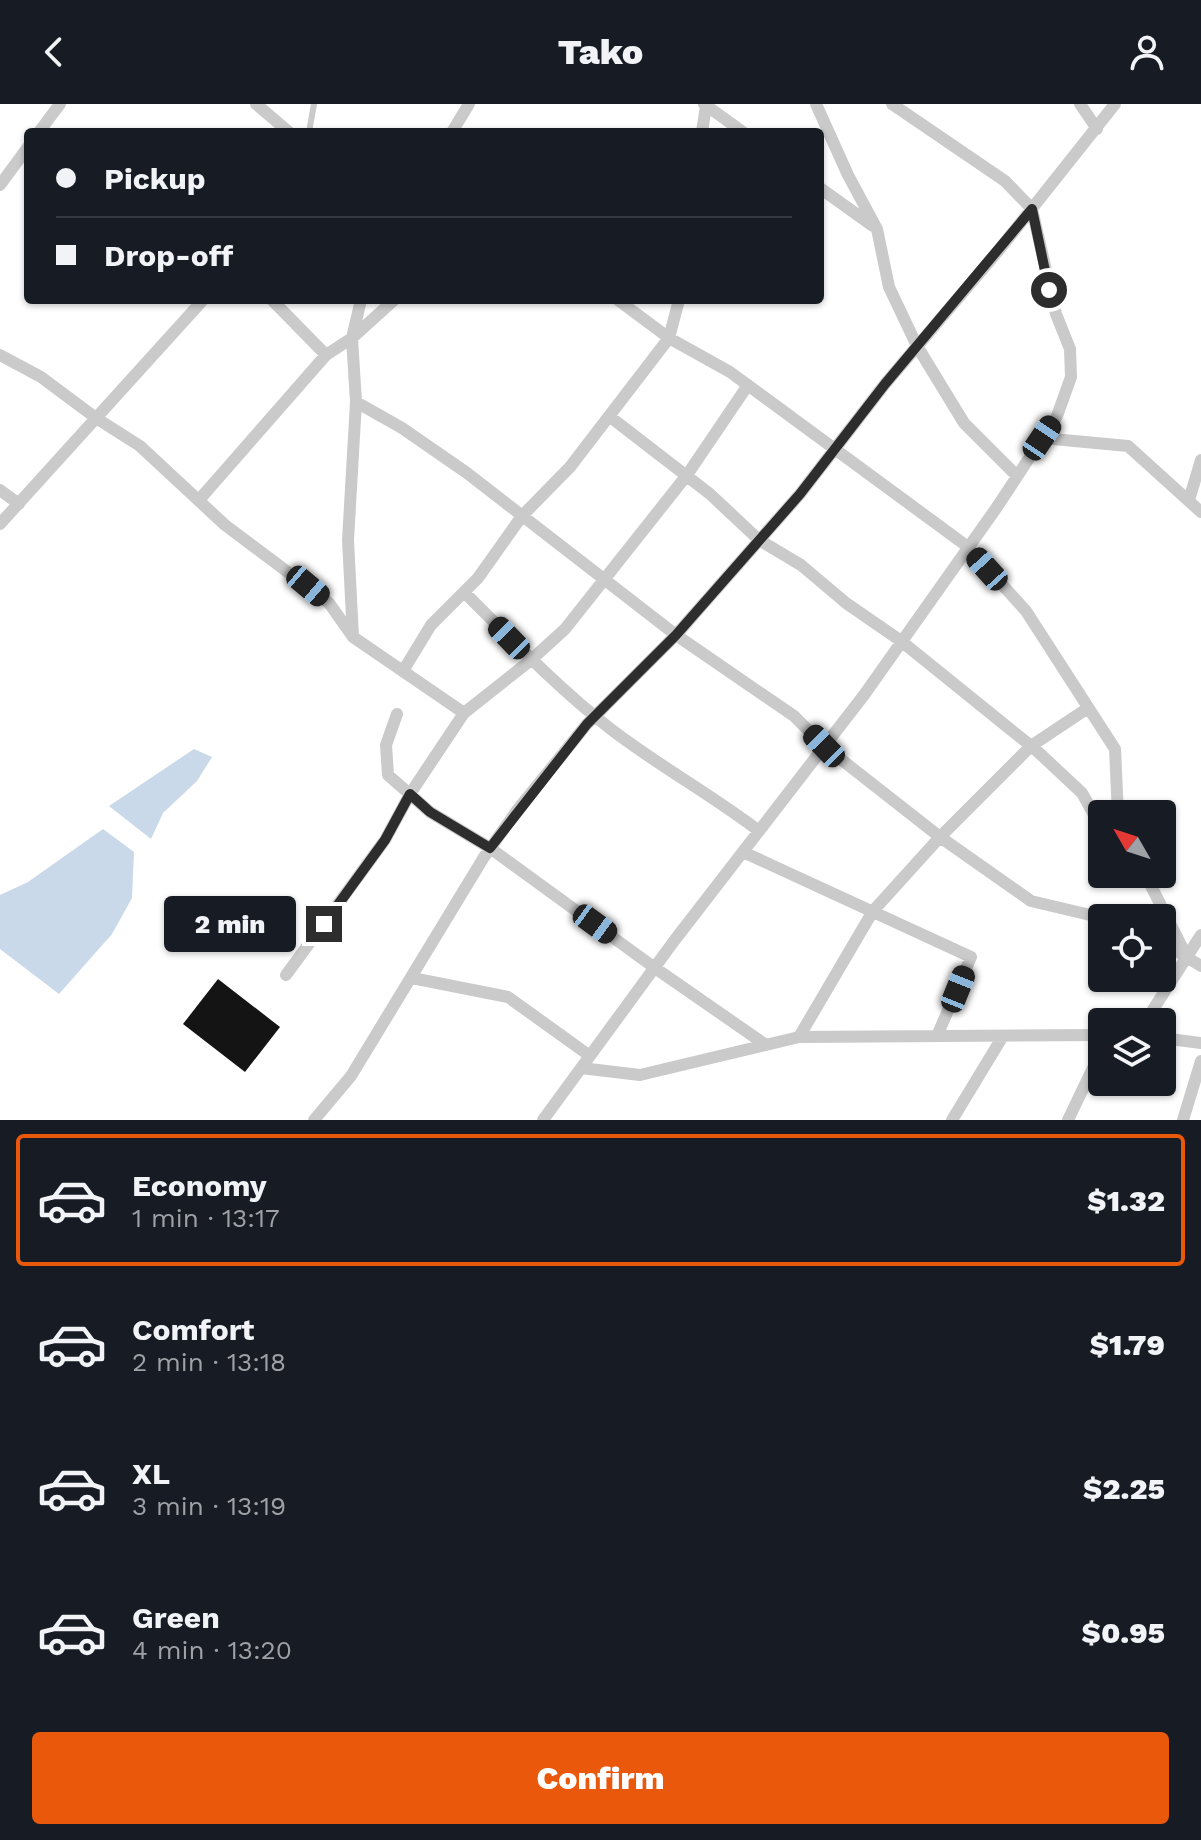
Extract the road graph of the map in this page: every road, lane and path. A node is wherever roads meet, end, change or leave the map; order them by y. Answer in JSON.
{"nodes":[{"id":1,"x":60,"y":104,"type":"edge"},
{"id":2,"x":256,"y":104,"type":"edge"},
{"id":3,"x":314,"y":104,"type":"edge"},
{"id":4,"x":469,"y":104,"type":"edge"},
{"id":5,"x":816,"y":104,"type":"edge"},
{"id":6,"x":892,"y":104,"type":"edge"},
{"id":7,"x":1080,"y":104,"type":"edge"},
{"id":8,"x":1115,"y":104,"type":"edge"},
{"id":9,"x":705,"y":105,"type":"edge"},
{"id":10,"x":42,"y":128,"type":"edge"},
{"id":11,"x":284,"y":128,"type":"edge"},
{"id":12,"x":310,"y":128,"type":"edge"},
{"id":13,"x":454,"y":128,"type":"edge"},
{"id":14,"x":702,"y":128,"type":"edge"},
{"id":15,"x":737,"y":128,"type":"edge"},
{"id":16,"x":1097,"y":129,"type":"junction"},
{"id":17,"x":24,"y":152,"type":"edge"},
{"id":18,"x":0,"y":185,"type":"edge"},
{"id":19,"x":824,"y":191,"type":"edge"},
{"id":20,"x":1032,"y":209,"type":"junction"},
{"id":21,"x":877,"y":229,"type":"junction"},
{"id":22,"x":199,"y":304,"type":"edge"},
{"id":23,"x":276,"y":304,"type":"edge"},
{"id":24,"x":360,"y":304,"type":"edge"},
{"id":25,"x":390,"y":304,"type":"edge"},
{"id":26,"x":623,"y":304,"type":"edge"},
{"id":27,"x":678,"y":304,"type":"edge"},
{"id":28,"x":352,"y":338,"type":"junction"},
{"id":29,"x":669,"y":338,"type":"junction"},
{"id":30,"x":917,"y":346,"type":"junction"},
{"id":31,"x":0,"y":355,"type":"edge"},
{"id":32,"x":326,"y":355,"type":"junction"},
{"id":33,"x":748,"y":385,"type":"junction"},
{"id":34,"x":356,"y":402,"type":"junction"},
{"id":35,"x":609,"y":416,"type":"junction"},
{"id":36,"x":96,"y":418,"type":"junction"},
{"id":37,"x":1042,"y":438,"type":"junction"},
{"id":38,"x":836,"y":449,"type":"junction"},
{"id":39,"x":1201,"y":460,"type":"edge"},
{"id":40,"x":687,"y":475,"type":"junction"},
{"id":41,"x":1017,"y":476,"type":"junction"},
{"id":42,"x":0,"y":490,"type":"edge"},
{"id":43,"x":199,"y":500,"type":"junction"},
{"id":44,"x":1189,"y":500,"type":"junction"},
{"id":45,"x":19,"y":504,"type":"junction"},
{"id":46,"x":1201,"y":512,"type":"edge"},
{"id":47,"x":522,"y":516,"type":"junction"},
{"id":48,"x":0,"y":524,"type":"edge"},
{"id":49,"x":759,"y":540,"type":"junction"},
{"id":50,"x":968,"y":547,"type":"junction"},
{"id":51,"x":603,"y":580,"type":"junction"},
{"id":52,"x":464,"y":592,"type":"junction"},
{"id":53,"x":676,"y":635,"type":"junction"},
{"id":54,"x":353,"y":637,"type":"junction"},
{"id":55,"x":901,"y":641,"type":"junction"},
{"id":56,"x":531,"y":660,"type":"junction"},
{"id":57,"x":403,"y":671,"type":"junction"},
{"id":58,"x":1088,"y":708,"type":"junction"},
{"id":59,"x":464,"y":713,"type":"junction"},
{"id":60,"x":397,"y":714,"type":"dead end"},
{"id":61,"x":595,"y":716,"type":"junction"},
{"id":62,"x":824,"y":746,"type":"junction"},
{"id":63,"x":1031,"y":746,"type":"junction"},
{"id":64,"x":410,"y":794,"type":"junction"},
{"id":65,"x":1117,"y":800,"type":"edge"},
{"id":66,"x":1088,"y":804,"type":"edge"},
{"id":67,"x":759,"y":831,"type":"junction"},
{"id":68,"x":940,"y":837,"type":"junction"},
{"id":69,"x":490,"y":848,"type":"junction"},
{"id":70,"x":743,"y":852,"type":"junction"},
{"id":71,"x":1152,"y":888,"type":"edge"},
{"id":72,"x":873,"y":911,"type":"junction"},
{"id":73,"x":1088,"y":914,"type":"edge"},
{"id":74,"x":1201,"y":935,"type":"edge"},
{"id":75,"x":1176,"y":950,"type":"edge"},
{"id":76,"x":1187,"y":957,"type":"junction"},
{"id":77,"x":1201,"y":966,"type":"edge"},
{"id":78,"x":655,"y":968,"type":"junction"},
{"id":79,"x":286,"y":975,"type":"dead end"},
{"id":80,"x":412,"y":978,"type":"junction"},
{"id":81,"x":1154,"y":1008,"type":"edge"},
{"id":82,"x":1088,"y":1035,"type":"edge"},
{"id":83,"x":937,"y":1036,"type":"junction"},
{"id":84,"x":1003,"y":1036,"type":"junction"},
{"id":85,"x":799,"y":1037,"type":"junction"},
{"id":86,"x":1176,"y":1040,"type":"edge"},
{"id":87,"x":1201,"y":1043,"type":"edge"},
{"id":88,"x":766,"y":1045,"type":"junction"},
{"id":89,"x":590,"y":1056,"type":"junction"},
{"id":90,"x":1201,"y":1061,"type":"edge"},
{"id":91,"x":581,"y":1068,"type":"junction"},
{"id":92,"x":1088,"y":1081,"type":"edge"},
{"id":93,"x":955,"y":1115,"type":"edge"},
{"id":94,"x":1071,"y":1119,"type":"edge"},
{"id":95,"x":314,"y":1120,"type":"edge"},
{"id":96,"x":543,"y":1120,"type":"edge"},
{"id":97,"x":969,"y":1120,"type":"edge"},
{"id":98,"x":1183,"y":1120,"type":"edge"}],
"edges":[{"from":1,"to":10,"type":"street"},
{"from":2,"to":11,"type":"street"},
{"from":3,"to":12,"type":"lane"},
{"from":4,"to":13,"type":"street"},
{"from":5,"to":21,"type":"street"},
{"from":6,"to":20,"type":"street"},
{"from":7,"to":16,"type":"street"},
{"from":8,"to":16,"type":"street"},
{"from":9,"to":14,"type":"street"},
{"from":9,"to":15,"type":"street"},
{"from":16,"to":20,"type":"street"},
{"from":17,"to":18,"type":"street"},
{"from":19,"to":21,"type":"street"},
{"from":20,"to":30,"type":"street"},
{"from":20,"to":37,"type":"street"},
{"from":21,"to":30,"type":"street"},
{"from":22,"to":36,"type":"street"},
{"from":23,"to":32,"type":"street"},
{"from":24,"to":28,"type":"street"},
{"from":25,"to":28,"type":"street"},
{"from":26,"to":29,"type":"street"},
{"from":27,"to":29,"type":"street"},
{"from":28,"to":32,"type":"street"},
{"from":28,"to":34,"type":"street"},
{"from":29,"to":33,"type":"street"},
{"from":29,"to":35,"type":"street"},
{"from":30,"to":38,"type":"street"},
{"from":30,"to":41,"type":"street"},
{"from":31,"to":36,"type":"street"},
{"from":32,"to":43,"type":"street"},
{"from":33,"to":38,"type":"street"},
{"from":33,"to":40,"type":"street"},
{"from":34,"to":47,"type":"street"},
{"from":34,"to":54,"type":"street"},
{"from":35,"to":40,"type":"street"},
{"from":35,"to":47,"type":"street"},
{"from":36,"to":43,"type":"street"},
{"from":36,"to":45,"type":"street"},
{"from":37,"to":41,"type":"street"},
{"from":37,"to":44,"type":"street"},
{"from":38,"to":49,"type":"street"},
{"from":38,"to":50,"type":"street"},
{"from":39,"to":44,"type":"street"},
{"from":40,"to":49,"type":"street"},
{"from":40,"to":51,"type":"street"},
{"from":41,"to":50,"type":"street"},
{"from":42,"to":45,"type":"street"},
{"from":43,"to":54,"type":"street"},
{"from":44,"to":46,"type":"street"},
{"from":45,"to":48,"type":"street"},
{"from":47,"to":51,"type":"street"},
{"from":47,"to":52,"type":"street"},
{"from":49,"to":53,"type":"street"},
{"from":49,"to":55,"type":"street"},
{"from":50,"to":55,"type":"street"},
{"from":50,"to":58,"type":"street"},
{"from":51,"to":53,"type":"street"},
{"from":51,"to":56,"type":"street"},
{"from":52,"to":56,"type":"street"},
{"from":52,"to":57,"type":"street"},
{"from":53,"to":61,"type":"street"},
{"from":53,"to":62,"type":"street"},
{"from":54,"to":57,"type":"street"},
{"from":55,"to":62,"type":"street"},
{"from":55,"to":63,"type":"street"},
{"from":56,"to":59,"type":"street"},
{"from":56,"to":61,"type":"street"},
{"from":57,"to":59,"type":"street"},
{"from":58,"to":63,"type":"street"},
{"from":58,"to":65,"type":"street"},
{"from":59,"to":64,"type":"street"},
{"from":60,"to":64,"type":"street"},
{"from":61,"to":67,"type":"street"},
{"from":61,"to":69,"type":"street"},
{"from":62,"to":67,"type":"street"},
{"from":62,"to":68,"type":"street"},
{"from":63,"to":66,"type":"street"},
{"from":63,"to":68,"type":"street"},
{"from":64,"to":69,"type":"street"},
{"from":64,"to":79,"type":"street"},
{"from":67,"to":70,"type":"street"},
{"from":68,"to":72,"type":"street"},
{"from":68,"to":73,"type":"street"},
{"from":69,"to":78,"type":"street"},
{"from":69,"to":80,"type":"street"},
{"from":70,"to":72,"type":"street"},
{"from":70,"to":78,"type":"street"},
{"from":71,"to":76,"type":"street"},
{"from":72,"to":83,"type":"street"},
{"from":72,"to":85,"type":"street"},
{"from":74,"to":76,"type":"street"},
{"from":75,"to":76,"type":"street"},
{"from":76,"to":77,"type":"street"},
{"from":76,"to":81,"type":"street"},
{"from":78,"to":88,"type":"street"},
{"from":78,"to":89,"type":"street"},
{"from":80,"to":89,"type":"street"},
{"from":80,"to":95,"type":"street"},
{"from":82,"to":84,"type":"street"},
{"from":83,"to":84,"type":"street"},
{"from":83,"to":85,"type":"street"},
{"from":84,"to":93,"type":"street"},
{"from":85,"to":88,"type":"street"},
{"from":86,"to":87,"type":"street"},
{"from":88,"to":91,"type":"street"},
{"from":89,"to":91,"type":"street"},
{"from":90,"to":98,"type":"street"},
{"from":91,"to":96,"type":"street"},
{"from":92,"to":94,"type":"street"},
{"from":93,"to":97,"type":"street"}]}
